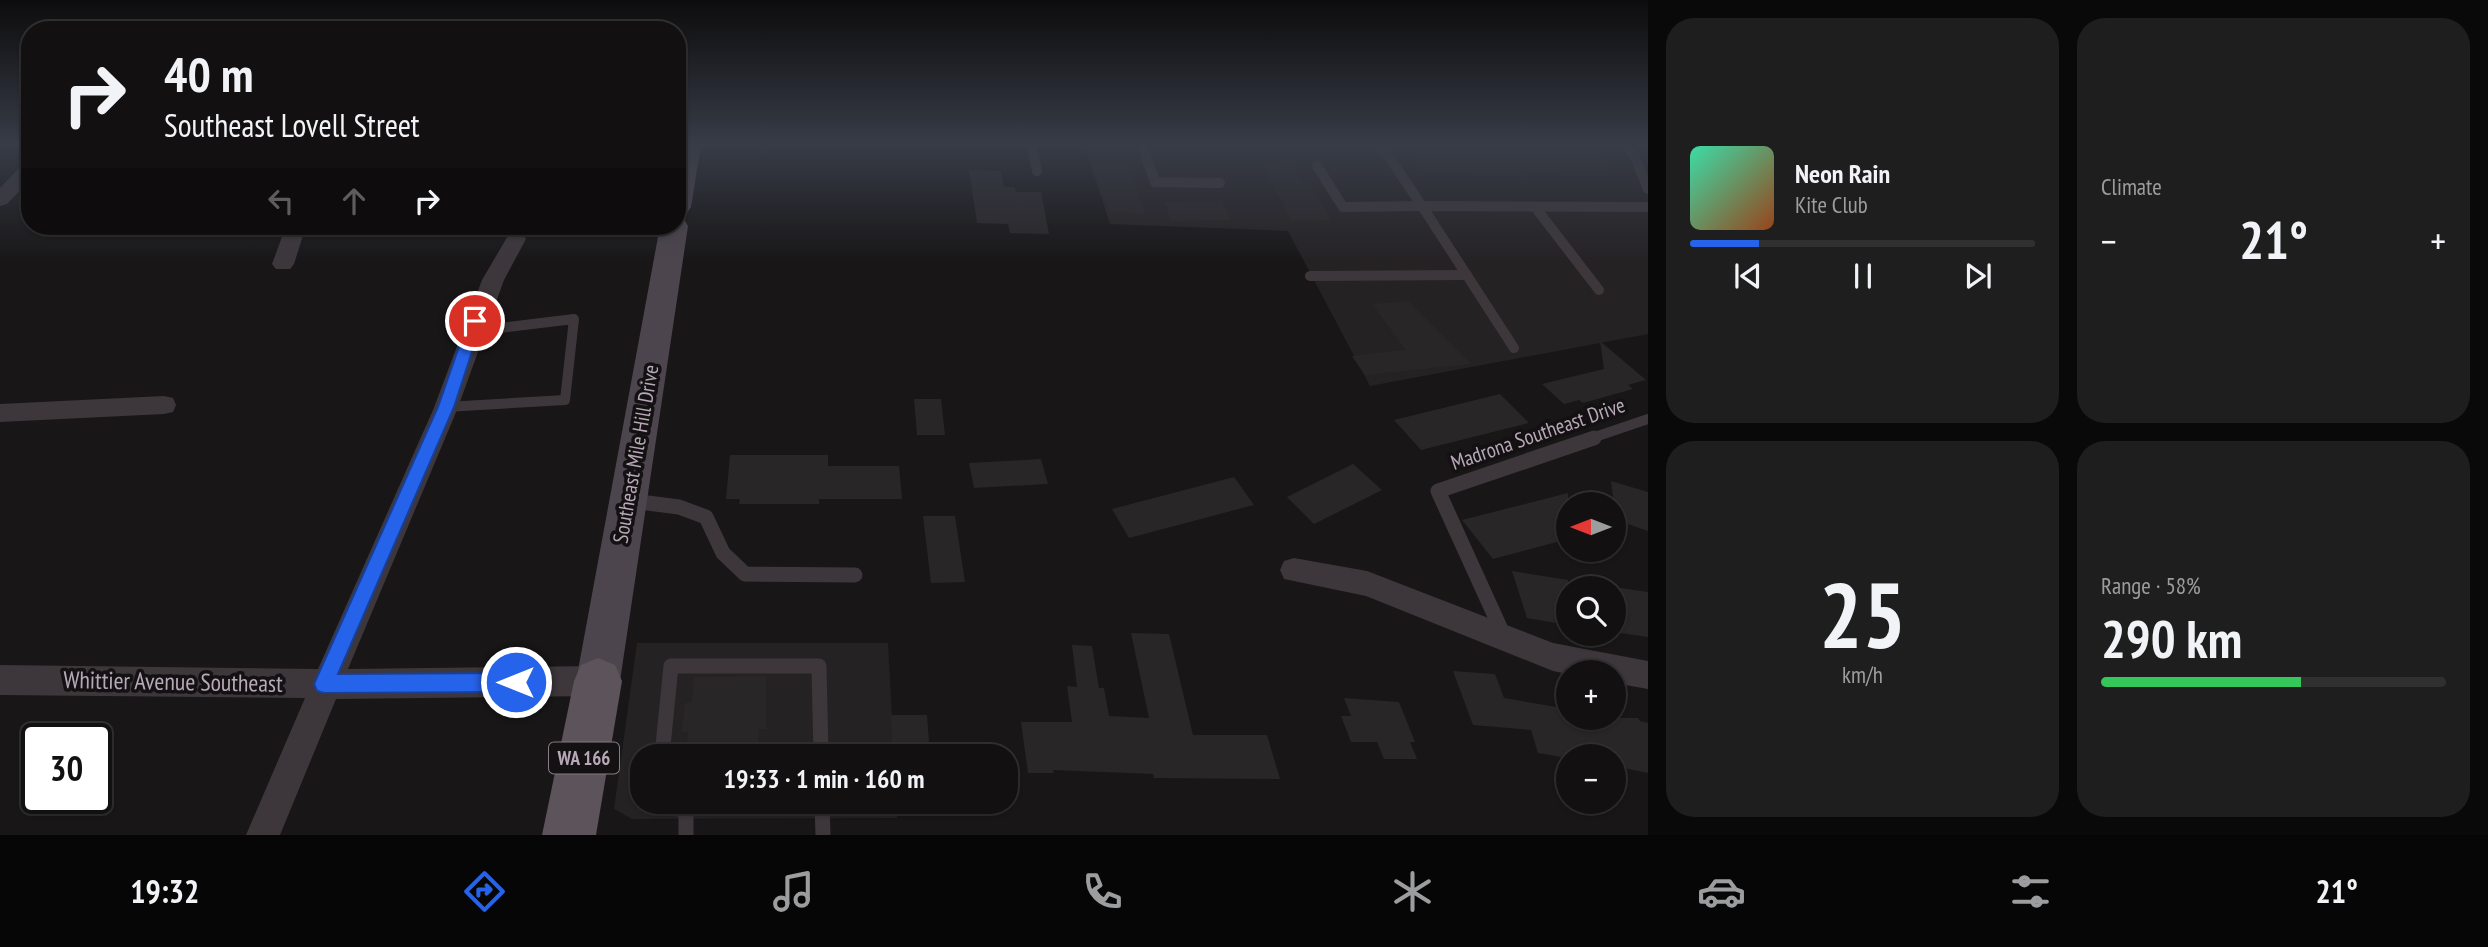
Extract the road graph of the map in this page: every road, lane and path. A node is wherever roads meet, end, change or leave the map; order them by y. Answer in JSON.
{"nodes":[{"id":1,"x":15,"y":184,"type":"edge"},
{"id":2,"x":1328,"y":184,"type":"edge"},
{"id":3,"x":1407,"y":184,"type":"edge"},
{"id":4,"x":0,"y":200,"type":"edge"},
{"id":5,"x":1422,"y":206,"type":"junction"},
{"id":6,"x":1535,"y":207,"type":"junction"},
{"id":7,"x":1648,"y":207,"type":"edge"},
{"id":8,"x":293,"y":235,"type":"edge"},
{"id":9,"x":672,"y":235,"type":"edge"},
{"id":10,"x":516,"y":239,"type":"dead end"},
{"id":11,"x":283,"y":264,"type":"dead end"},
{"id":12,"x":1467,"y":275,"type":"junction"},
{"id":13,"x":1310,"y":276,"type":"dead end"},
{"id":14,"x":1599,"y":290,"type":"dead end"},
{"id":15,"x":475,"y":321,"type":"junction"},
{"id":16,"x":1514,"y":348,"type":"dead end"},
{"id":17,"x":163,"y":405,"type":"dead end"},
{"id":18,"x":446,"y":407,"type":"junction"},
{"id":19,"x":0,"y":413,"type":"edge"},
{"id":20,"x":1648,"y":419,"type":"edge"},
{"id":21,"x":628,"y":501,"type":"junction"},
{"id":22,"x":1294,"y":570,"type":"dead end"},
{"id":23,"x":855,"y":575,"type":"dead end"},
{"id":24,"x":1506,"y":640,"type":"junction"},
{"id":25,"x":1648,"y":675,"type":"edge"},
{"id":26,"x":0,"y":680,"type":"edge"},
{"id":27,"x":598,"y":681,"type":"junction"},
{"id":28,"x":324,"y":684,"type":"junction"},
{"id":29,"x":664,"y":744,"type":"edge"},
{"id":30,"x":821,"y":744,"type":"edge"},
{"id":31,"x":685,"y":814,"type":"edge"},
{"id":32,"x":822,"y":814,"type":"edge"},
{"id":33,"x":263,"y":835,"type":"edge"},
{"id":34,"x":569,"y":835,"type":"edge"},
{"id":35,"x":686,"y":835,"type":"edge"},
{"id":36,"x":823,"y":835,"type":"edge"}],
"edges":[{"from":1,"to":4,"type":"street"},
{"from":2,"to":5,"type":"lane"},
{"from":3,"to":5,"type":"lane"},
{"from":5,"to":6,"type":"lane"},
{"from":5,"to":12,"type":"lane"},
{"from":6,"to":7,"type":"lane"},
{"from":6,"to":14,"type":"lane"},
{"from":8,"to":11,"type":"street"},
{"from":9,"to":21,"type":"main road","name":"Southeast Mile Hill Drive"},
{"from":10,"to":15,"type":"street"},
{"from":12,"to":13,"type":"lane"},
{"from":12,"to":16,"type":"lane"},
{"from":15,"to":18,"type":"street"},
{"from":15,"to":18,"type":"lane"},
{"from":17,"to":19,"type":"street"},
{"from":18,"to":28,"type":"street"},
{"from":20,"to":24,"type":"lane","name":"Madrona Southeast Drive"},
{"from":21,"to":23,"type":"lane"},
{"from":21,"to":27,"type":"main road","name":"Southeast Mile Hill Drive"},
{"from":22,"to":24,"type":"street"},
{"from":24,"to":25,"type":"street"},
{"from":26,"to":28,"type":"street","name":"Whittier Avenue Southeast"},
{"from":27,"to":28,"type":"street","name":"Whittier Avenue Southeast"},
{"from":27,"to":34,"type":"main road","number":"WA 166"},
{"from":28,"to":33,"type":"street"},
{"from":29,"to":30,"type":"lane"},
{"from":31,"to":35,"type":"lane"},
{"from":32,"to":36,"type":"lane"}]}
